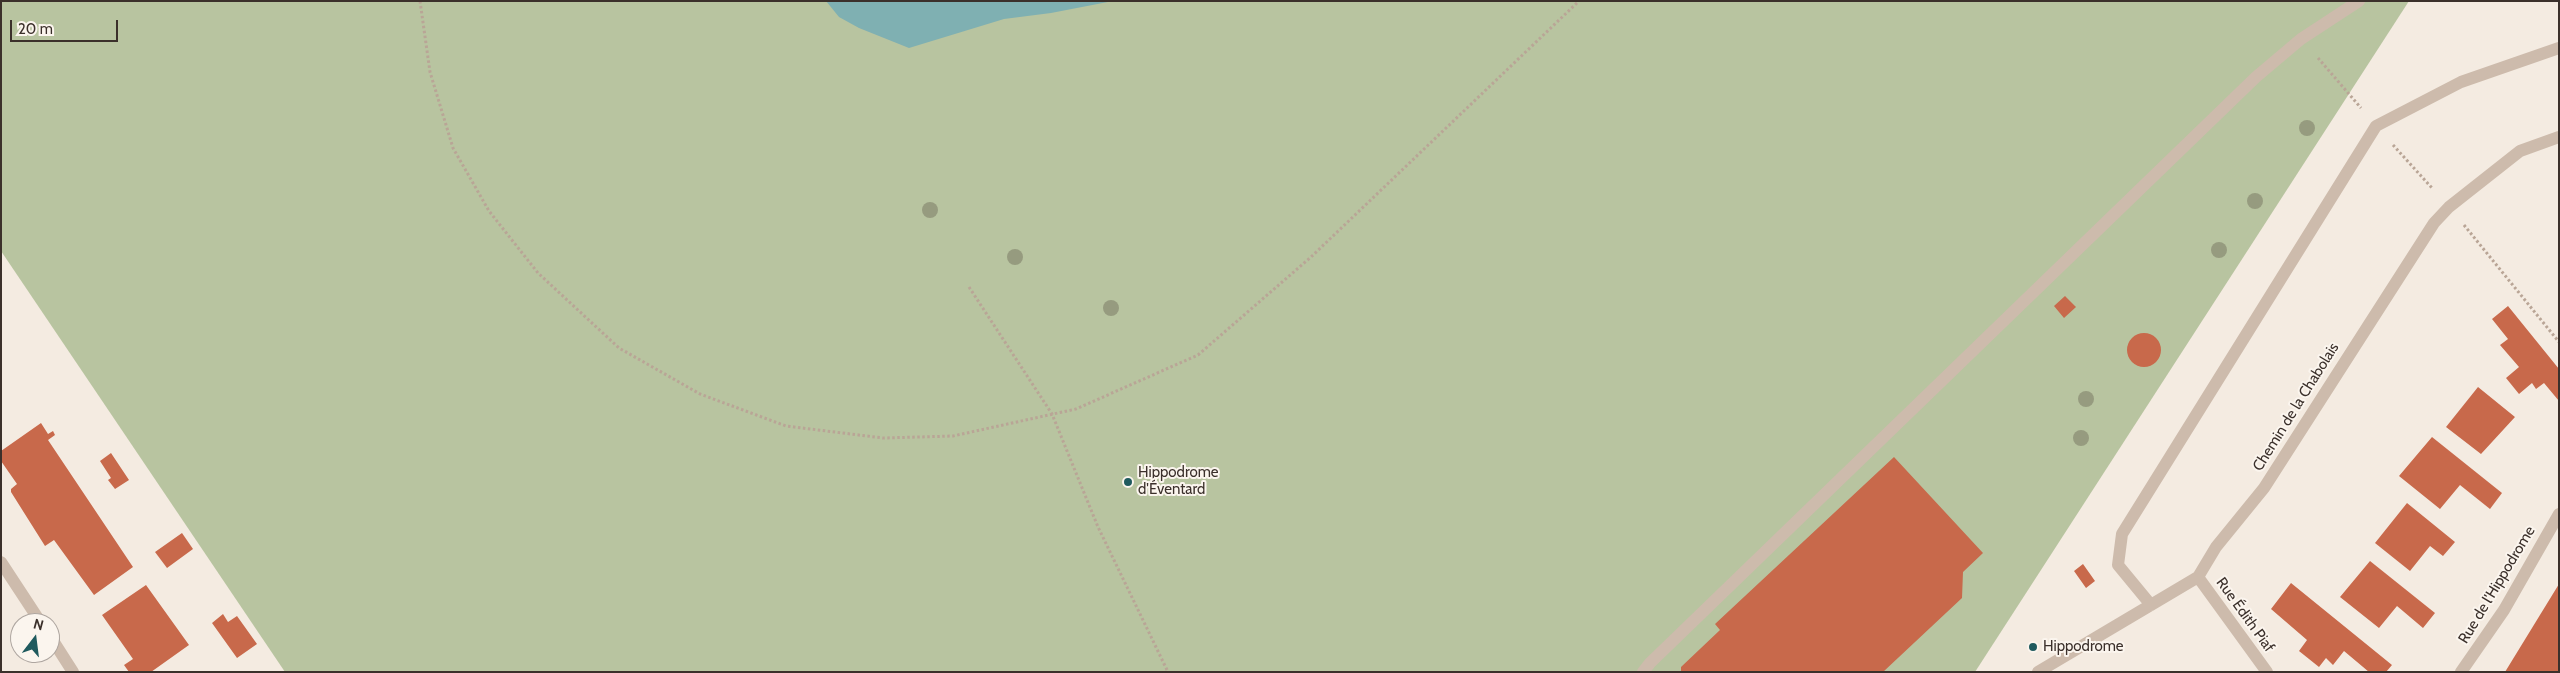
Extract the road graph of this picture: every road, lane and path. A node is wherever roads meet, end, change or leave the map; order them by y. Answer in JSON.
{"nodes":[{"id":1,"x":420,"y":1,"type":"edge"},
{"id":2,"x":1579,"y":1,"type":"edge"},
{"id":3,"x":2359,"y":1,"type":"edge"},
{"id":4,"x":2559,"y":48,"type":"edge"},
{"id":5,"x":2559,"y":137,"type":"edge"},
{"id":6,"x":2449,"y":207,"type":"junction"},
{"id":7,"x":969,"y":286,"type":"dead end"},
{"id":8,"x":2559,"y":342,"type":"edge"},
{"id":9,"x":1052,"y":414,"type":"junction"},
{"id":10,"x":2559,"y":514,"type":"edge"},
{"id":11,"x":1,"y":562,"type":"edge"},
{"id":12,"x":2198,"y":577,"type":"junction"},
{"id":13,"x":2151,"y":605,"type":"junction"},
{"id":14,"x":34,"y":613,"type":"edge"},
{"id":15,"x":60,"y":652,"type":"edge"},
{"id":16,"x":73,"y":672,"type":"edge"},
{"id":17,"x":1168,"y":672,"type":"edge"},
{"id":18,"x":1644,"y":672,"type":"edge"},
{"id":19,"x":2038,"y":672,"type":"edge"},
{"id":20,"x":2267,"y":672,"type":"edge"},
{"id":21,"x":2462,"y":672,"type":"edge"}],
"edges":[{"from":1,"to":9,"type":"path"},
{"from":2,"to":9,"type":"path"},
{"from":3,"to":18,"type":"street"},
{"from":4,"to":13,"type":"street"},
{"from":5,"to":6,"type":"street","name":"Chemin de la Chabolais"},
{"from":6,"to":8,"type":"path"},
{"from":6,"to":12,"type":"street","name":"Chemin de la Chabolais"},
{"from":7,"to":9,"type":"path"},
{"from":9,"to":17,"type":"path"},
{"from":10,"to":21,"type":"street","name":"Rue de l'Hippodrome"},
{"from":11,"to":14,"type":"street"},
{"from":12,"to":13,"type":"street","name":"Chemin de la Chabolais"},
{"from":12,"to":20,"type":"street","name":"Rue Édith Piaf"},
{"from":13,"to":19,"type":"street","name":"Chemin de la Chabolais"},
{"from":15,"to":16,"type":"street"}]}
